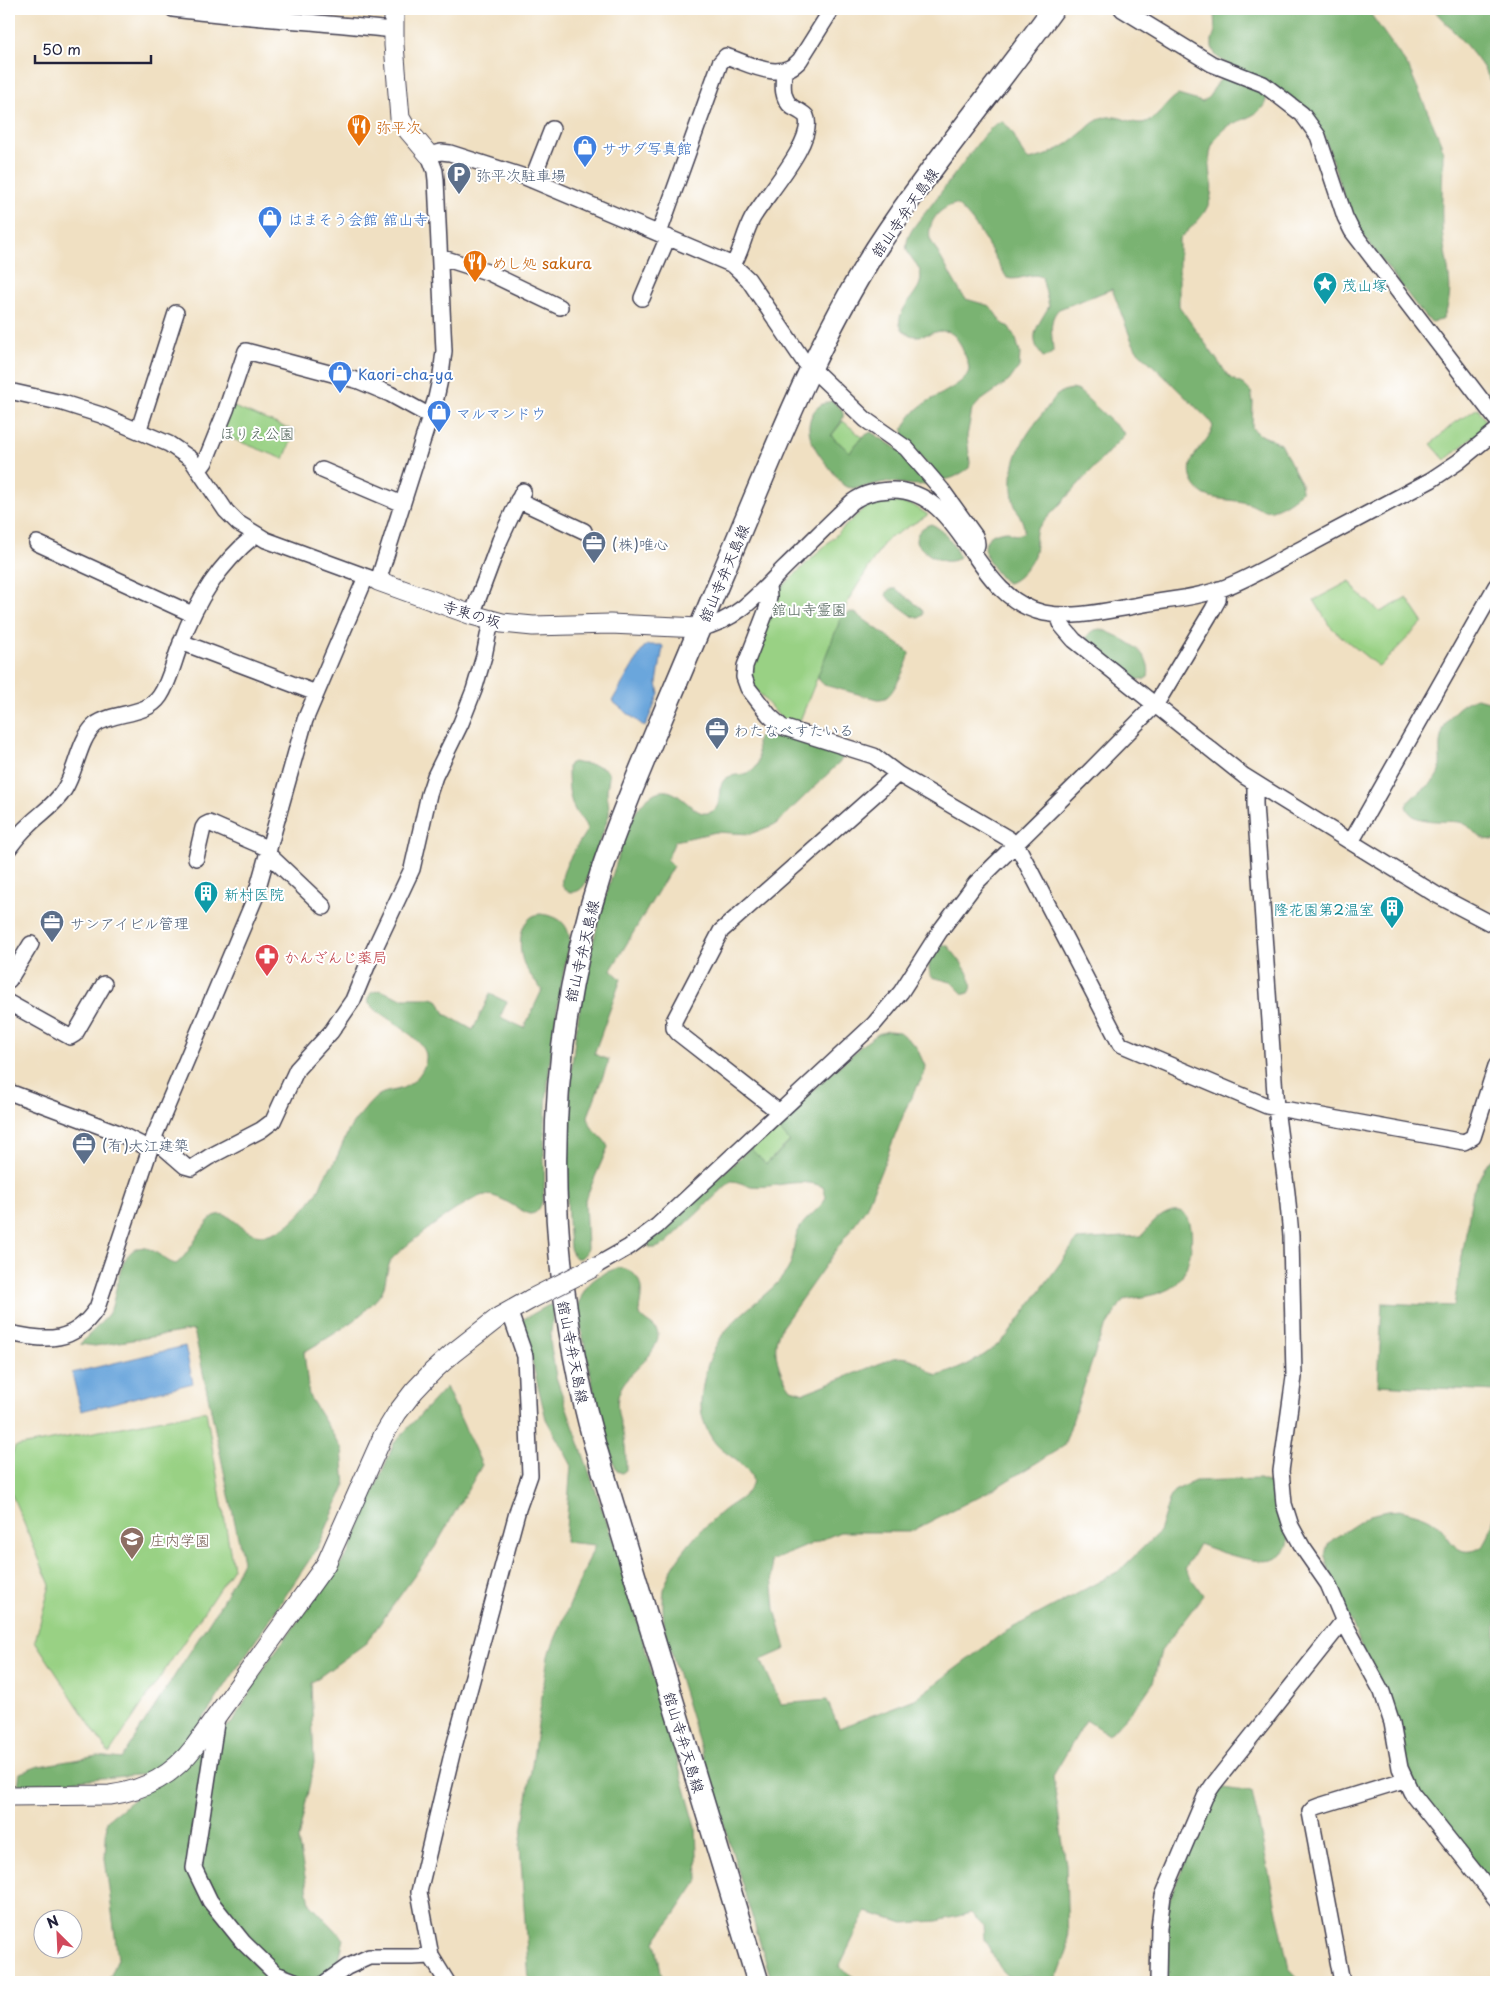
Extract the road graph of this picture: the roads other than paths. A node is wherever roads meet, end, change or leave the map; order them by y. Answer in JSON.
{"nodes":[{"id":1,"x":173,"y":9,"type":"edge"},
{"id":2,"x":394,"y":9,"type":"edge"},
{"id":3,"x":832,"y":9,"type":"edge"},
{"id":4,"x":1053,"y":9,"type":"edge"},
{"id":5,"x":1070,"y":9,"type":"edge"},
{"id":6,"x":1122,"y":9,"type":"edge"},
{"id":7,"x":393,"y":30,"type":"junction"},
{"id":8,"x":784,"y":72,"type":"junction"},
{"id":9,"x":982,"y":104,"type":"junction"},
{"id":10,"x":552,"y":129,"type":"dead end"},
{"id":11,"x":429,"y":155,"type":"junction"},
{"id":12,"x":532,"y":180,"type":"junction"},
{"id":13,"x":663,"y":235,"type":"junction"},
{"id":14,"x":440,"y":257,"type":"junction"},
{"id":15,"x":733,"y":265,"type":"junction"},
{"id":16,"x":642,"y":298,"type":"dead end"},
{"id":17,"x":560,"y":307,"type":"dead end"},
{"id":18,"x":176,"y":313,"type":"dead end"},
{"id":19,"x":812,"y":370,"type":"junction"},
{"id":20,"x":9,"y":391,"type":"edge"},
{"id":21,"x":430,"y":416,"type":"junction"},
{"id":22,"x":1496,"y":419,"type":"edge"},
{"id":23,"x":139,"y":429,"type":"junction"},
{"id":24,"x":1496,"y":431,"type":"edge"},
{"id":25,"x":199,"y":470,"type":"junction"},
{"id":26,"x":322,"y":470,"type":"dead end"},
{"id":27,"x":402,"y":504,"type":"junction"},
{"id":28,"x":584,"y":531,"type":"dead end"},
{"id":29,"x":255,"y":535,"type":"junction"},
{"id":30,"x":37,"y":543,"type":"dead end"},
{"id":31,"x":972,"y":553,"type":"junction"},
{"id":32,"x":372,"y":579,"type":"junction"},
{"id":33,"x":768,"y":585,"type":"junction"},
{"id":34,"x":1496,"y":586,"type":"edge"},
{"id":35,"x":1219,"y":589,"type":"junction"},
{"id":36,"x":192,"y":614,"type":"junction"},
{"id":37,"x":472,"y":615,"type":"junction"},
{"id":38,"x":1058,"y":615,"type":"junction"},
{"id":39,"x":491,"y":621,"type":"junction"},
{"id":40,"x":700,"y":628,"type":"junction"},
{"id":41,"x":181,"y":642,"type":"junction"},
{"id":42,"x":316,"y":693,"type":"junction"},
{"id":43,"x":1156,"y":704,"type":"junction"},
{"id":44,"x":898,"y":774,"type":"junction"},
{"id":45,"x":1255,"y":783,"type":"junction"},
{"id":46,"x":1351,"y":842,"type":"junction"},
{"id":47,"x":1014,"y":844,"type":"junction"},
{"id":48,"x":9,"y":848,"type":"edge"},
{"id":49,"x":268,"y":852,"type":"junction"},
{"id":50,"x":196,"y":858,"type":"dead end"},
{"id":51,"x":324,"y":907,"type":"dead end"},
{"id":52,"x":1496,"y":926,"type":"edge"},
{"id":53,"x":31,"y":944,"type":"dead end"},
{"id":54,"x":9,"y":980,"type":"edge"},
{"id":55,"x":104,"y":984,"type":"dead end"},
{"id":56,"x":9,"y":1003,"type":"edge"},
{"id":57,"x":1496,"y":1066,"type":"edge"},
{"id":58,"x":9,"y":1092,"type":"edge"},
{"id":59,"x":1276,"y":1108,"type":"junction"},
{"id":60,"x":779,"y":1112,"type":"junction"},
{"id":61,"x":152,"y":1144,"type":"junction"},
{"id":62,"x":594,"y":1267,"type":"joint"},
{"id":63,"x":509,"y":1310,"type":"junction"},
{"id":64,"x":9,"y":1334,"type":"edge"},
{"id":65,"x":1344,"y":1620,"type":"junction"},
{"id":66,"x":217,"y":1716,"type":"junction"},
{"id":67,"x":1404,"y":1780,"type":"junction"},
{"id":68,"x":9,"y":1796,"type":"edge"},
{"id":69,"x":1496,"y":1900,"type":"edge"},
{"id":70,"x":431,"y":1956,"type":"junction"},
{"id":71,"x":297,"y":1982,"type":"edge"},
{"id":72,"x":326,"y":1982,"type":"edge"},
{"id":73,"x":447,"y":1982,"type":"edge"},
{"id":74,"x":758,"y":1982,"type":"edge"},
{"id":75,"x":1158,"y":1982,"type":"edge"},
{"id":76,"x":1342,"y":1982,"type":"edge"}],
"edges":[{"from":1,"to":7,"type":"street"},
{"from":2,"to":7,"type":"street"},
{"from":3,"to":8,"type":"street"},
{"from":4,"to":9,"type":"main road","name":"舘山寺弁天島線"},
{"from":5,"to":9,"type":"main road"},
{"from":6,"to":22,"type":"street"},
{"from":7,"to":11,"type":"street"},
{"from":8,"to":13,"type":"street"},
{"from":8,"to":15,"type":"street"},
{"from":9,"to":19,"type":"main road","name":"舘山寺弁天島線"},
{"from":10,"to":12,"type":"street"},
{"from":11,"to":12,"type":"street"},
{"from":11,"to":14,"type":"street"},
{"from":12,"to":13,"type":"street"},
{"from":13,"to":15,"type":"street"},
{"from":13,"to":16,"type":"street"},
{"from":14,"to":17,"type":"street"},
{"from":14,"to":21,"type":"street"},
{"from":15,"to":19,"type":"street"},
{"from":18,"to":23,"type":"street"},
{"from":19,"to":31,"type":"street"},
{"from":19,"to":40,"type":"main road","name":"舘山寺弁天島線"},
{"from":20,"to":23,"type":"street","name":"寺東の坂"},
{"from":21,"to":25,"type":"street"},
{"from":21,"to":27,"type":"street"},
{"from":23,"to":25,"type":"street","name":"寺東の坂"},
{"from":24,"to":35,"type":"street"},
{"from":25,"to":29,"type":"street","name":"寺東の坂"},
{"from":26,"to":27,"type":"street"},
{"from":27,"to":32,"type":"street"},
{"from":28,"to":37,"type":"street"},
{"from":29,"to":32,"type":"street","name":"寺東の坂"},
{"from":29,"to":36,"type":"street"},
{"from":30,"to":36,"type":"street"},
{"from":31,"to":33,"type":"street"},
{"from":31,"to":38,"type":"street"},
{"from":32,"to":37,"type":"street","name":"寺東の坂"},
{"from":32,"to":42,"type":"street"},
{"from":33,"to":40,"type":"street"},
{"from":33,"to":44,"type":"street"},
{"from":34,"to":46,"type":"street"},
{"from":35,"to":38,"type":"street"},
{"from":35,"to":43,"type":"street"},
{"from":36,"to":41,"type":"street"},
{"from":37,"to":39,"type":"street","name":"寺東の坂"},
{"from":38,"to":43,"type":"street"},
{"from":39,"to":40,"type":"street","name":"寺東の坂"},
{"from":39,"to":61,"type":"street"},
{"from":40,"to":74,"type":"main road","name":"舘山寺弁天島線"},
{"from":41,"to":42,"type":"street"},
{"from":41,"to":48,"type":"street"},
{"from":42,"to":49,"type":"street"},
{"from":43,"to":45,"type":"street"},
{"from":43,"to":47,"type":"street"},
{"from":44,"to":47,"type":"street"},
{"from":44,"to":60,"type":"street"},
{"from":45,"to":46,"type":"street"},
{"from":45,"to":59,"type":"street"},
{"from":46,"to":52,"type":"street"},
{"from":47,"to":59,"type":"street"},
{"from":47,"to":60,"type":"street"},
{"from":49,"to":50,"type":"street"},
{"from":49,"to":51,"type":"street"},
{"from":49,"to":61,"type":"street"},
{"from":53,"to":54,"type":"street"},
{"from":55,"to":56,"type":"street"},
{"from":57,"to":59,"type":"street"},
{"from":58,"to":61,"type":"street"},
{"from":59,"to":65,"type":"street"},
{"from":60,"to":62,"type":"street"},
{"from":61,"to":64,"type":"street"},
{"from":62,"to":63,"type":"street","bridge":true},
{"from":63,"to":66,"type":"street"},
{"from":63,"to":70,"type":"street"},
{"from":65,"to":67,"type":"street"},
{"from":65,"to":75,"type":"street"},
{"from":66,"to":68,"type":"street"},
{"from":66,"to":71,"type":"street"},
{"from":67,"to":69,"type":"street"},
{"from":67,"to":76,"type":"street"},
{"from":70,"to":72,"type":"street"},
{"from":70,"to":73,"type":"street"}]}
